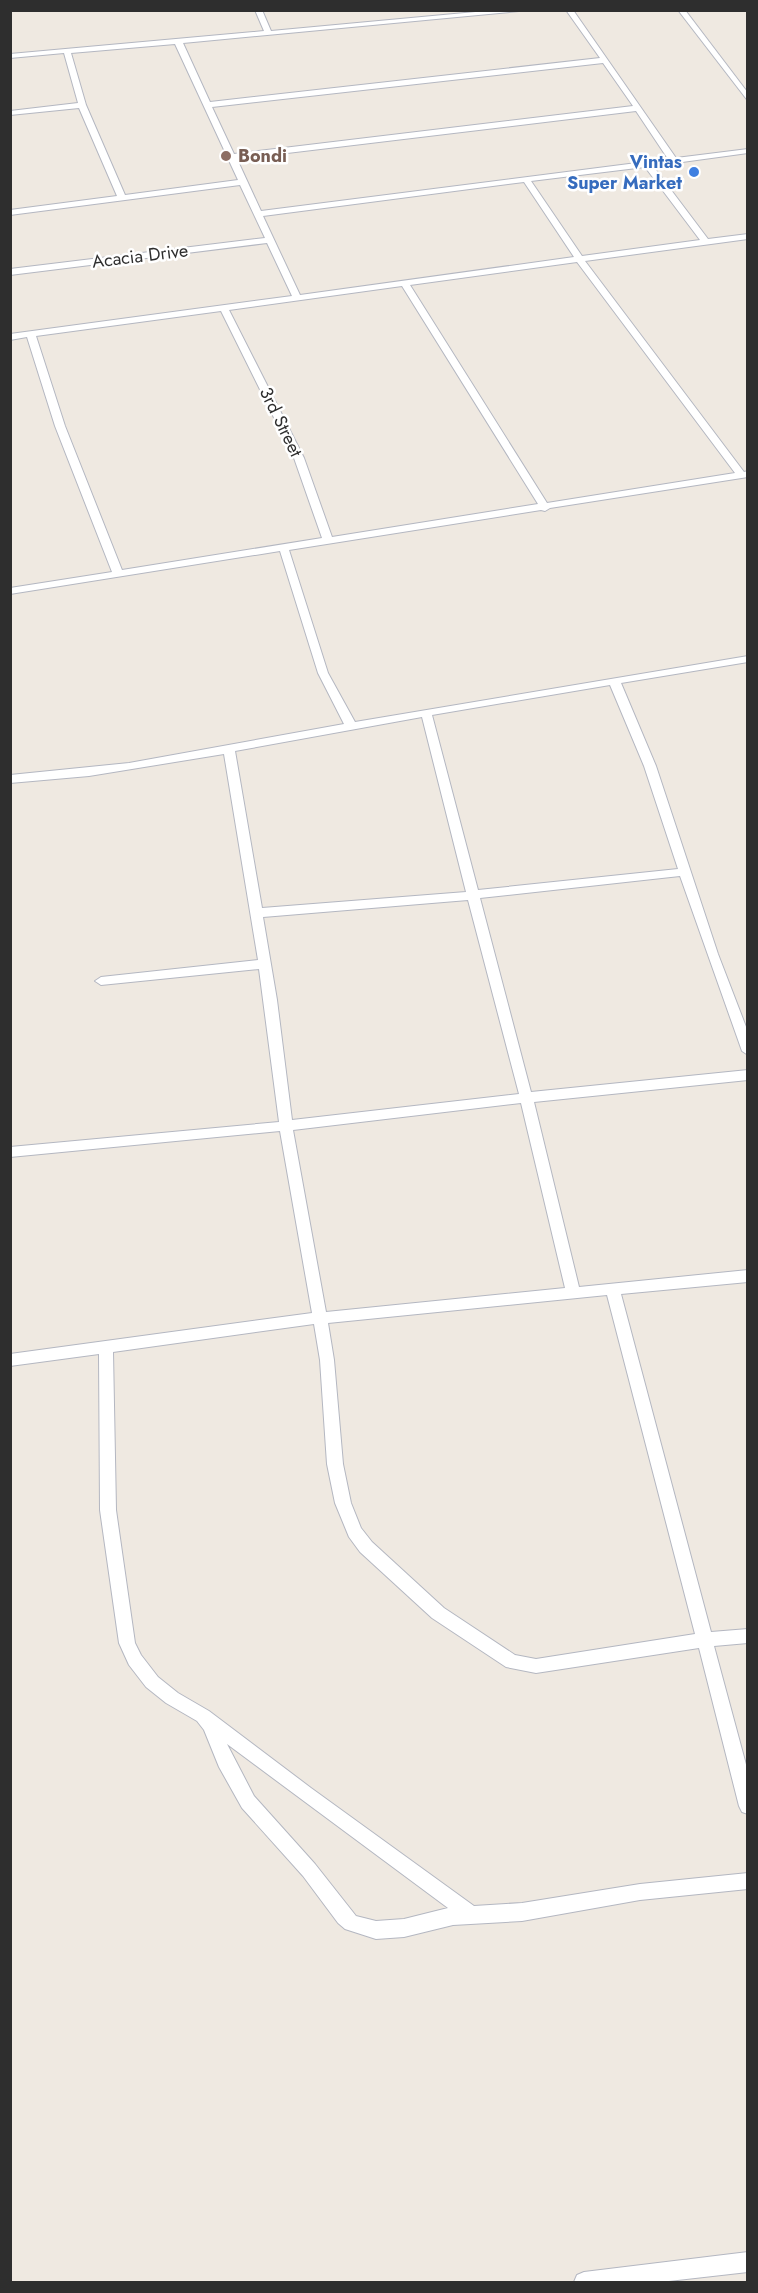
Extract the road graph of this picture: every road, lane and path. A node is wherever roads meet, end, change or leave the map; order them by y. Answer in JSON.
{"nodes":[{"id":1,"x":258,"y":10,"type":"edge"},
{"id":2,"x":526,"y":10,"type":"edge"},
{"id":3,"x":568,"y":10,"type":"edge"},
{"id":4,"x":681,"y":10,"type":"edge"},
{"id":5,"x":268,"y":33,"type":"junction"},
{"id":6,"x":178,"y":41,"type":"junction"},
{"id":7,"x":67,"y":52,"type":"junction"},
{"id":8,"x":10,"y":56,"type":"edge"},
{"id":9,"x":605,"y":60,"type":"junction"},
{"id":10,"x":747,"y":99,"type":"edge"},
{"id":11,"x":82,"y":105,"type":"junction"},
{"id":12,"x":208,"y":105,"type":"junction"},
{"id":13,"x":638,"y":108,"type":"junction"},
{"id":14,"x":10,"y":113,"type":"edge"},
{"id":15,"x":747,"y":151,"type":"edge"},
{"id":16,"x":231,"y":157,"type":"junction"},
{"id":17,"x":672,"y":160,"type":"junction"},
{"id":18,"x":647,"y":164,"type":"junction"},
{"id":19,"x":526,"y":180,"type":"junction"},
{"id":20,"x":243,"y":182,"type":"junction"},
{"id":21,"x":122,"y":198,"type":"junction"},
{"id":22,"x":10,"y":213,"type":"edge"},
{"id":23,"x":260,"y":214,"type":"junction"},
{"id":24,"x":747,"y":236,"type":"edge"},
{"id":25,"x":270,"y":240,"type":"junction"},
{"id":26,"x":706,"y":242,"type":"junction"},
{"id":27,"x":580,"y":260,"type":"junction"},
{"id":28,"x":10,"y":272,"type":"edge"},
{"id":29,"x":405,"y":284,"type":"junction"},
{"id":30,"x":297,"y":298,"type":"junction"},
{"id":31,"x":224,"y":308,"type":"junction"},
{"id":32,"x":31,"y":334,"type":"junction"},
{"id":33,"x":10,"y":337,"type":"edge"},
{"id":34,"x":744,"y":475,"type":"edge"},
{"id":35,"x":545,"y":508,"type":"junction"},
{"id":36,"x":328,"y":540,"type":"junction"},
{"id":37,"x":283,"y":547,"type":"junction"},
{"id":38,"x":118,"y":574,"type":"junction"},
{"id":39,"x":10,"y":591,"type":"edge"},
{"id":40,"x":747,"y":659,"type":"edge"},
{"id":41,"x":614,"y":680,"type":"junction"},
{"id":42,"x":426,"y":713,"type":"junction"},
{"id":43,"x":351,"y":726,"type":"junction"},
{"id":44,"x":229,"y":749,"type":"junction"},
{"id":45,"x":10,"y":779,"type":"edge"},
{"id":46,"x":684,"y":872,"type":"junction"},
{"id":47,"x":474,"y":895,"type":"junction"},
{"id":48,"x":256,"y":913,"type":"junction"},
{"id":49,"x":264,"y":964,"type":"junction"},
{"id":50,"x":101,"y":981,"type":"dead end"},
{"id":51,"x":747,"y":1051,"type":"edge"},
{"id":52,"x":747,"y":1075,"type":"edge"},
{"id":53,"x":526,"y":1097,"type":"junction"},
{"id":54,"x":286,"y":1126,"type":"junction"},
{"id":55,"x":10,"y":1152,"type":"edge"},
{"id":56,"x":747,"y":1276,"type":"edge"},
{"id":57,"x":613,"y":1290,"type":"junction"},
{"id":58,"x":574,"y":1294,"type":"junction"},
{"id":59,"x":318,"y":1318,"type":"junction"},
{"id":60,"x":106,"y":1346,"type":"junction"},
{"id":61,"x":10,"y":1360,"type":"edge"},
{"id":62,"x":747,"y":1635,"type":"edge"},
{"id":63,"x":704,"y":1640,"type":"junction"},
{"id":64,"x":203,"y":1716,"type":"junction"},
{"id":65,"x":747,"y":1806,"type":"edge"},
{"id":66,"x":747,"y":1881,"type":"edge"},
{"id":67,"x":472,"y":1915,"type":"junction"},
{"id":68,"x":747,"y":2262,"type":"edge"},
{"id":69,"x":584,"y":2283,"type":"edge"}],
"edges":[{"from":1,"to":5,"type":"street"},
{"from":2,"to":5,"type":"street"},
{"from":3,"to":9,"type":"street"},
{"from":4,"to":10,"type":"street"},
{"from":5,"to":6,"type":"street"},
{"from":6,"to":7,"type":"street"},
{"from":6,"to":12,"type":"street"},
{"from":7,"to":8,"type":"street"},
{"from":7,"to":11,"type":"street"},
{"from":9,"to":12,"type":"street"},
{"from":9,"to":13,"type":"street"},
{"from":11,"to":14,"type":"street"},
{"from":11,"to":21,"type":"street"},
{"from":12,"to":16,"type":"street"},
{"from":13,"to":16,"type":"street"},
{"from":13,"to":17,"type":"street"},
{"from":15,"to":17,"type":"street"},
{"from":16,"to":20,"type":"street"},
{"from":17,"to":18,"type":"street"},
{"from":18,"to":19,"type":"street"},
{"from":18,"to":26,"type":"street"},
{"from":19,"to":23,"type":"street"},
{"from":19,"to":27,"type":"street"},
{"from":20,"to":21,"type":"street"},
{"from":20,"to":23,"type":"street"},
{"from":21,"to":22,"type":"street"},
{"from":23,"to":25,"type":"street"},
{"from":24,"to":26,"type":"street"},
{"from":25,"to":28,"type":"street","name":"Acacia Drive"},
{"from":25,"to":30,"type":"street"},
{"from":26,"to":27,"type":"street"},
{"from":27,"to":29,"type":"street"},
{"from":27,"to":34,"type":"street"},
{"from":29,"to":30,"type":"street"},
{"from":29,"to":35,"type":"street"},
{"from":30,"to":31,"type":"street"},
{"from":31,"to":32,"type":"street"},
{"from":31,"to":36,"type":"street","name":"3rd Street"},
{"from":32,"to":33,"type":"street"},
{"from":32,"to":38,"type":"street"},
{"from":34,"to":35,"type":"street"},
{"from":35,"to":36,"type":"street"},
{"from":36,"to":37,"type":"street"},
{"from":37,"to":38,"type":"street"},
{"from":37,"to":43,"type":"street"},
{"from":38,"to":39,"type":"street"},
{"from":40,"to":41,"type":"street"},
{"from":41,"to":42,"type":"street"},
{"from":41,"to":46,"type":"street"},
{"from":42,"to":43,"type":"street"},
{"from":42,"to":47,"type":"street"},
{"from":43,"to":44,"type":"street"},
{"from":44,"to":45,"type":"street"},
{"from":44,"to":48,"type":"street"},
{"from":46,"to":47,"type":"street"},
{"from":46,"to":51,"type":"street"},
{"from":47,"to":48,"type":"street"},
{"from":47,"to":53,"type":"street"},
{"from":48,"to":49,"type":"street"},
{"from":49,"to":50,"type":"street"},
{"from":49,"to":54,"type":"street"},
{"from":52,"to":53,"type":"street"},
{"from":53,"to":54,"type":"street"},
{"from":53,"to":58,"type":"street"},
{"from":54,"to":55,"type":"street"},
{"from":54,"to":59,"type":"street"},
{"from":56,"to":57,"type":"street"},
{"from":57,"to":58,"type":"street"},
{"from":57,"to":63,"type":"street"},
{"from":58,"to":59,"type":"street"},
{"from":59,"to":60,"type":"street"},
{"from":59,"to":63,"type":"street"},
{"from":60,"to":61,"type":"street"},
{"from":60,"to":64,"type":"street"},
{"from":62,"to":63,"type":"street"},
{"from":63,"to":65,"type":"street"},
{"from":64,"to":67,"type":"street"},
{"from":64,"to":67,"type":"street"},
{"from":66,"to":67,"type":"street"},
{"from":68,"to":69,"type":"street"}]}
